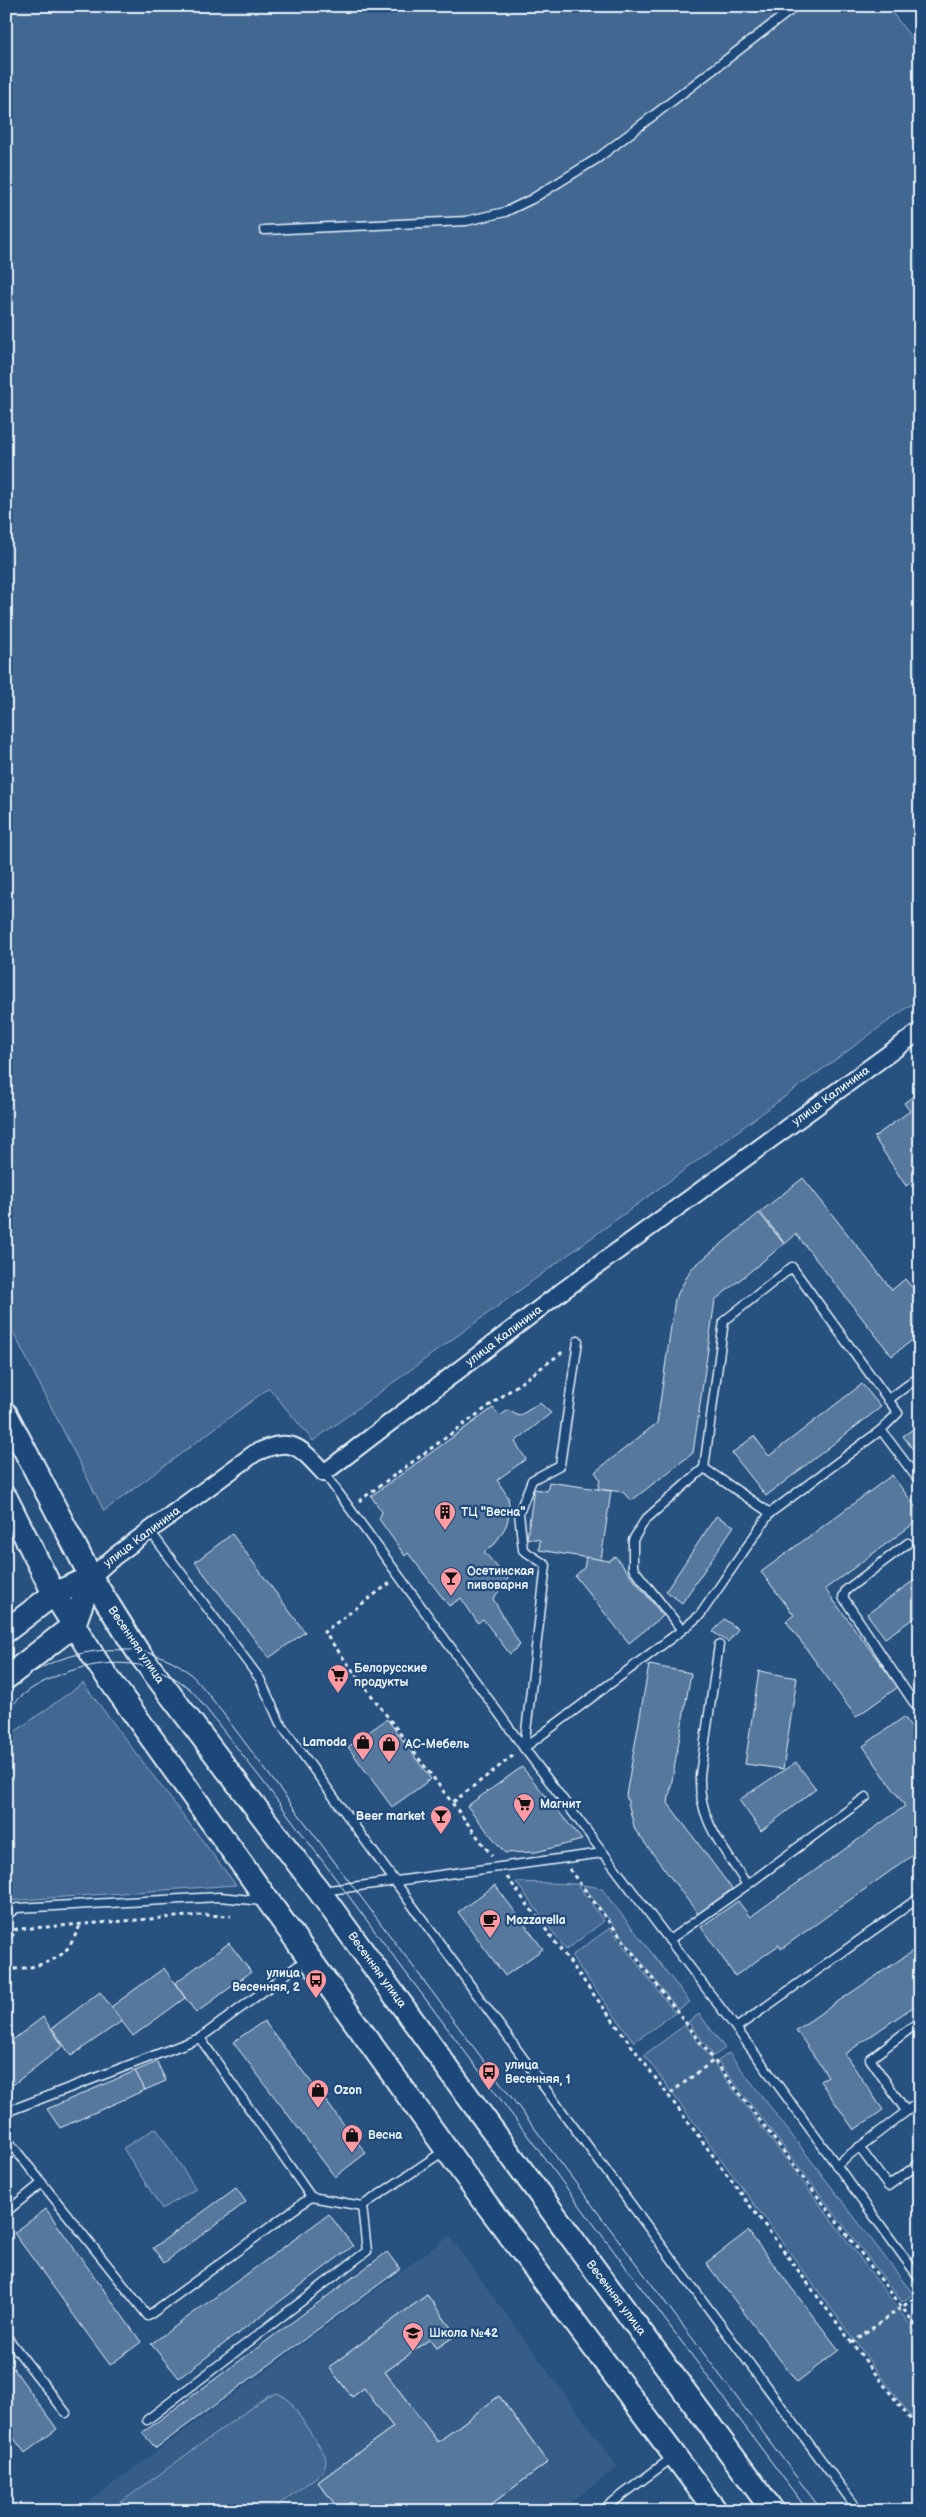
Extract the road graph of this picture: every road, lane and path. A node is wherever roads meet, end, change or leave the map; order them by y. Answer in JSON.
{"nodes":[{"id":1,"x":796,"y":6,"type":"edge"},
{"id":2,"x":264,"y":230,"type":"dead end"},
{"id":3,"x":920,"y":1031,"type":"edge"},
{"id":4,"x":578,"y":1341,"type":"joint"},
{"id":5,"x":920,"y":1376,"type":"edge"},
{"id":6,"x":888,"y":1400,"type":"junction"},
{"id":7,"x":6,"y":1414,"type":"edge"},
{"id":8,"x":881,"y":1430,"type":"junction"},
{"id":9,"x":704,"y":1468,"type":"junction"},
{"id":10,"x":324,"y":1473,"type":"junction"},
{"id":11,"x":920,"y":1482,"type":"edge"},
{"id":12,"x":6,"y":1498,"type":"edge"},
{"id":13,"x":357,"y":1502,"type":"dead end"},
{"id":14,"x":770,"y":1513,"type":"junction"},
{"id":15,"x":150,"y":1531,"type":"junction"},
{"id":16,"x":908,"y":1543,"type":"dead end"},
{"id":17,"x":91,"y":1577,"type":"junction"},
{"id":18,"x":398,"y":1577,"type":"junction"},
{"id":19,"x":54,"y":1594,"type":"junction"},
{"id":20,"x":74,"y":1625,"type":"junction"},
{"id":21,"x":682,"y":1630,"type":"junction"},
{"id":22,"x":6,"y":1631,"type":"edge"},
{"id":23,"x":719,"y":1645,"type":"dead end"},
{"id":24,"x":6,"y":1678,"type":"edge"},
{"id":25,"x":920,"y":1712,"type":"edge"},
{"id":26,"x":524,"y":1748,"type":"junction"},
{"id":27,"x":866,"y":1796,"type":"dead end"},
{"id":28,"x":452,"y":1802,"type":"junction"},
{"id":29,"x":603,"y":1853,"type":"junction"},
{"id":30,"x":561,"y":1859,"type":"junction"},
{"id":31,"x":500,"y":1868,"type":"junction"},
{"id":32,"x":396,"y":1883,"type":"junction"},
{"id":33,"x":747,"y":1885,"type":"junction"},
{"id":34,"x":320,"y":1891,"type":"junction"},
{"id":35,"x":920,"y":1897,"type":"edge"},
{"id":36,"x":268,"y":1902,"type":"junction"},
{"id":37,"x":6,"y":1915,"type":"edge"},
{"id":38,"x":231,"y":1916,"type":"dead end"},
{"id":39,"x":80,"y":1925,"type":"junction"},
{"id":40,"x":17,"y":1929,"type":"junction"},
{"id":41,"x":6,"y":1930,"type":"edge"},
{"id":42,"x":669,"y":1940,"type":"junction"},
{"id":43,"x":6,"y":1943,"type":"edge"},
{"id":44,"x":308,"y":1958,"type":"junction"},
{"id":45,"x":6,"y":1969,"type":"edge"},
{"id":46,"x":920,"y":2021,"type":"edge"},
{"id":47,"x":736,"y":2028,"type":"junction"},
{"id":48,"x":200,"y":2038,"type":"junction"},
{"id":49,"x":714,"y":2060,"type":"junction"},
{"id":50,"x":668,"y":2094,"type":"junction"},
{"id":51,"x":920,"y":2101,"type":"edge"},
{"id":52,"x":906,"y":2111,"type":"junction"},
{"id":53,"x":6,"y":2112,"type":"edge"},
{"id":54,"x":6,"y":2138,"type":"edge"},
{"id":55,"x":859,"y":2147,"type":"junction"},
{"id":56,"x":447,"y":2149,"type":"junction"},
{"id":57,"x":920,"y":2163,"type":"edge"},
{"id":58,"x":836,"y":2165,"type":"junction"},
{"id":59,"x":42,"y":2183,"type":"junction"},
{"id":60,"x":311,"y":2197,"type":"junction"},
{"id":61,"x":362,"y":2206,"type":"junction"},
{"id":62,"x":6,"y":2212,"type":"edge"},
{"id":63,"x":920,"y":2279,"type":"edge"},
{"id":64,"x":920,"y":2294,"type":"edge"},
{"id":65,"x":902,"y":2307,"type":"junction"},
{"id":66,"x":920,"y":2331,"type":"edge"},
{"id":67,"x":6,"y":2336,"type":"edge"},
{"id":68,"x":852,"y":2343,"type":"junction"},
{"id":69,"x":66,"y":2413,"type":"dead end"},
{"id":70,"x":147,"y":2420,"type":"dead end"},
{"id":71,"x":920,"y":2432,"type":"edge"},
{"id":72,"x":675,"y":2456,"type":"junction"},
{"id":73,"x":601,"y":2511,"type":"edge"},
{"id":74,"x":716,"y":2511,"type":"edge"},
{"id":75,"x":773,"y":2511,"type":"edge"},
{"id":76,"x":859,"y":2511,"type":"edge"}],
"edges":[{"from":1,"to":2,"type":"lane"},
{"from":3,"to":10,"type":"street","name":"улица Калинина"},
{"from":4,"to":13,"type":"path"},
{"from":4,"to":26,"type":"lane"},
{"from":5,"to":6,"type":"lane"},
{"from":6,"to":8,"type":"lane"},
{"from":6,"to":9,"type":"lane"},
{"from":7,"to":17,"type":"street","name":"Весенняя улица"},
{"from":8,"to":11,"type":"lane"},
{"from":8,"to":14,"type":"lane"},
{"from":9,"to":14,"type":"lane"},
{"from":9,"to":21,"type":"lane"},
{"from":10,"to":15,"type":"street","name":"улица Калинина"},
{"from":10,"to":18,"type":"lane"},
{"from":12,"to":19,"type":"street"},
{"from":14,"to":21,"type":"lane"},
{"from":15,"to":17,"type":"street","name":"улица Калинина"},
{"from":15,"to":32,"type":"lane"},
{"from":16,"to":25,"type":"lane"},
{"from":17,"to":19,"type":"street","name":"улица Калинина"},
{"from":17,"to":20,"type":"street"},
{"from":17,"to":34,"type":"street","name":"Весенняя улица"},
{"from":18,"to":26,"type":"lane"},
{"from":18,"to":28,"type":"path"},
{"from":19,"to":20,"type":"street"},
{"from":19,"to":22,"type":"street","name":"улица Калинина"},
{"from":20,"to":24,"type":"street"},
{"from":20,"to":36,"type":"street"},
{"from":21,"to":26,"type":"lane"},
{"from":23,"to":33,"type":"lane"},
{"from":26,"to":28,"type":"path"},
{"from":26,"to":29,"type":"lane"},
{"from":27,"to":33,"type":"lane"},
{"from":28,"to":31,"type":"path"},
{"from":29,"to":30,"type":"lane"},
{"from":29,"to":42,"type":"lane"},
{"from":30,"to":31,"type":"lane"},
{"from":30,"to":49,"type":"path"},
{"from":31,"to":32,"type":"lane"},
{"from":31,"to":50,"type":"path"},
{"from":32,"to":34,"type":"lane"},
{"from":32,"to":76,"type":"lane"},
{"from":33,"to":42,"type":"lane"},
{"from":34,"to":75,"type":"street","name":"Весенняя улица"},
{"from":35,"to":47,"type":"lane"},
{"from":36,"to":37,"type":"lane"},
{"from":36,"to":44,"type":"street"},
{"from":38,"to":39,"type":"path"},
{"from":39,"to":40,"type":"path"},
{"from":39,"to":45,"type":"path"},
{"from":40,"to":41,"type":"path"},
{"from":40,"to":43,"type":"path"},
{"from":42,"to":47,"type":"lane"},
{"from":44,"to":48,"type":"lane"},
{"from":44,"to":56,"type":"street"},
{"from":46,"to":52,"type":"lane"},
{"from":47,"to":58,"type":"lane"},
{"from":48,"to":53,"type":"lane"},
{"from":48,"to":60,"type":"lane"},
{"from":49,"to":50,"type":"path"},
{"from":49,"to":65,"type":"path"},
{"from":50,"to":68,"type":"path"},
{"from":51,"to":52,"type":"lane"},
{"from":52,"to":55,"type":"lane"},
{"from":54,"to":59,"type":"lane"},
{"from":55,"to":57,"type":"lane"},
{"from":55,"to":58,"type":"lane"},
{"from":56,"to":61,"type":"lane"},
{"from":56,"to":72,"type":"street"},
{"from":58,"to":63,"type":"lane"},
{"from":59,"to":60,"type":"lane"},
{"from":59,"to":62,"type":"lane"},
{"from":60,"to":61,"type":"lane"},
{"from":61,"to":70,"type":"lane"},
{"from":64,"to":65,"type":"path"},
{"from":65,"to":66,"type":"path"},
{"from":65,"to":68,"type":"path"},
{"from":67,"to":69,"type":"lane"},
{"from":68,"to":71,"type":"path"},
{"from":72,"to":73,"type":"lane"},
{"from":72,"to":74,"type":"street"}]}
